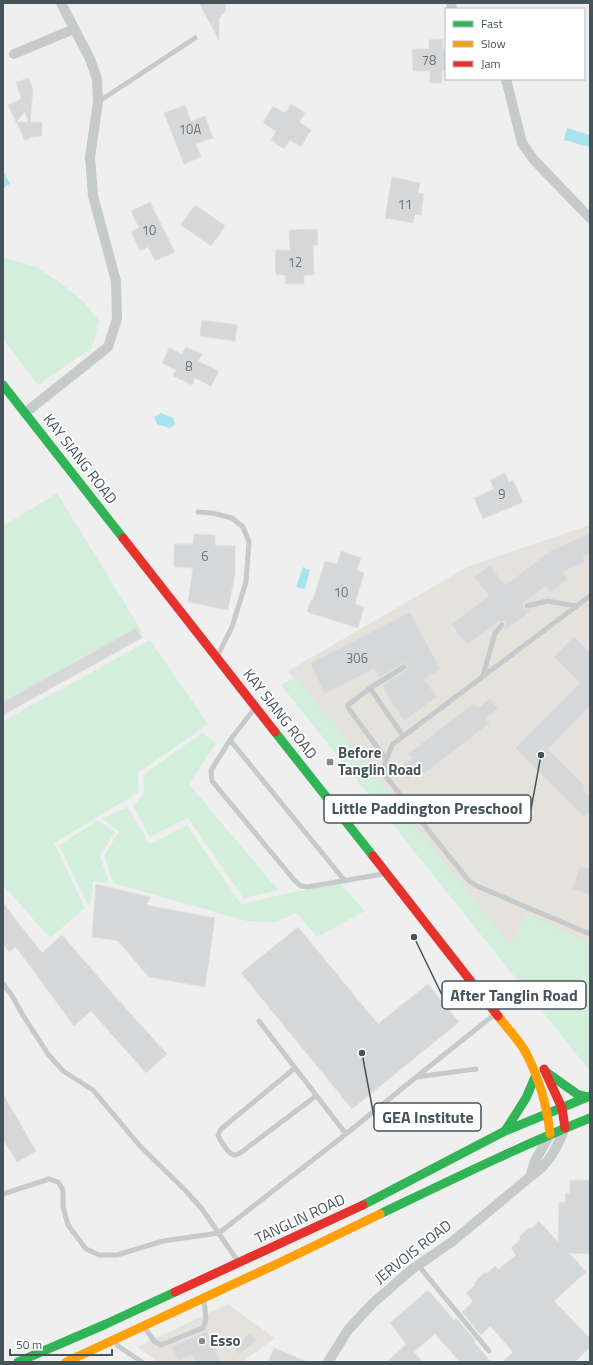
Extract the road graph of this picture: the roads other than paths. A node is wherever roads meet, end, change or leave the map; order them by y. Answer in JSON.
{"nodes":[{"id":1,"x":61,"y":3,"type":"edge"},
{"id":2,"x":74,"y":29,"type":"junction"},
{"id":3,"x":195,"y":38,"type":"dead end"},
{"id":4,"x":14,"y":54,"type":"dead end"},
{"id":5,"x":506,"y":80,"type":"edge"},
{"id":6,"x":98,"y":102,"type":"junction"},
{"id":7,"x":590,"y":218,"type":"edge"},
{"id":8,"x":3,"y":385,"type":"edge"},
{"id":9,"x":25,"y":413,"type":"junction"},
{"id":10,"x":198,"y":512,"type":"dead end"},
{"id":11,"x":590,"y":596,"type":"edge"},
{"id":12,"x":527,"y":606,"type":"dead end"},
{"id":13,"x":576,"y":606,"type":"junction"},
{"id":14,"x":502,"y":625,"type":"dead end"},
{"id":15,"x":216,"y":658,"type":"junction"},
{"id":16,"x":404,"y":667,"type":"dead end"},
{"id":17,"x":483,"y":676,"type":"junction"},
{"id":18,"x":370,"y":688,"type":"junction"},
{"id":19,"x":255,"y":707,"type":"junction"},
{"id":20,"x":403,"y":736,"type":"junction"},
{"id":21,"x":230,"y":740,"type":"junction"},
{"id":22,"x":386,"y":759,"type":"junction"},
{"id":23,"x":386,"y":874,"type":"junction"},
{"id":24,"x":345,"y":881,"type":"junction"},
{"id":25,"x":590,"y":934,"type":"edge"},
{"id":26,"x":3,"y":984,"type":"edge"},
{"id":27,"x":496,"y":1014,"type":"junction"},
{"id":28,"x":259,"y":1021,"type":"dead end"},
{"id":29,"x":526,"y":1052,"type":"junction"},
{"id":30,"x":295,"y":1068,"type":"junction"},
{"id":31,"x":476,"y":1069,"type":"dead end"},
{"id":32,"x":546,"y":1072,"type":"junction"},
{"id":33,"x":535,"y":1077,"type":"junction"},
{"id":34,"x":415,"y":1078,"type":"junction"},
{"id":35,"x":316,"y":1096,"type":"junction"},
{"id":36,"x":588,"y":1097,"type":"edge"},
{"id":37,"x":562,"y":1108,"type":"junction"},
{"id":38,"x":548,"y":1114,"type":"junction"},
{"id":39,"x":590,"y":1118,"type":"edge"},
{"id":40,"x":565,"y":1128,"type":"junction"},
{"id":41,"x":505,"y":1131,"type":"junction"},
{"id":42,"x":346,"y":1134,"type":"junction"},
{"id":43,"x":550,"y":1134,"type":"junction"},
{"id":44,"x":530,"y":1177,"type":"junction"},
{"id":45,"x":3,"y":1194,"type":"edge"},
{"id":46,"x":218,"y":1233,"type":"junction"},
{"id":47,"x":418,"y":1265,"type":"junction"},
{"id":48,"x":243,"y":1270,"type":"junction"},
{"id":49,"x":204,"y":1297,"type":"junction"},
{"id":50,"x":143,"y":1325,"type":"junction"},
{"id":51,"x":110,"y":1331,"type":"junction"},
{"id":52,"x":489,"y":1351,"type":"dead end"},
{"id":53,"x":18,"y":1362,"type":"edge"},
{"id":54,"x":66,"y":1362,"type":"edge"},
{"id":55,"x":142,"y":1362,"type":"edge"},
{"id":56,"x":328,"y":1362,"type":"edge"}],
"edges":[{"from":1,"to":2,"type":"street","name":"KAY SIANG ROAD"},
{"from":2,"to":4,"type":"street"},
{"from":2,"to":6,"type":"street","name":"KAY SIANG ROAD"},
{"from":3,"to":6,"type":"lane"},
{"from":5,"to":7,"type":"street"},
{"from":6,"to":9,"type":"street","name":"KAY SIANG ROAD"},
{"from":8,"to":9,"type":"main road","name":"KAY SIANG ROAD"},
{"from":9,"to":15,"type":"main road","name":"KAY SIANG ROAD"},
{"from":10,"to":15,"type":"lane"},
{"from":11,"to":13,"type":"lane"},
{"from":12,"to":13,"type":"lane"},
{"from":13,"to":17,"type":"lane"},
{"from":14,"to":17,"type":"lane"},
{"from":15,"to":19,"type":"main road","name":"KAY SIANG ROAD"},
{"from":16,"to":18,"type":"lane"},
{"from":17,"to":20,"type":"lane"},
{"from":18,"to":20,"type":"lane"},
{"from":18,"to":22,"type":"lane"},
{"from":19,"to":21,"type":"lane"},
{"from":19,"to":23,"type":"main road","name":"KAY SIANG ROAD"},
{"from":20,"to":22,"type":"lane"},
{"from":21,"to":24,"type":"lane"},
{"from":21,"to":24,"type":"lane"},
{"from":22,"to":25,"type":"lane"},
{"from":23,"to":24,"type":"lane"},
{"from":23,"to":27,"type":"main road","name":"KAY SIANG ROAD"},
{"from":26,"to":46,"type":"lane"},
{"from":27,"to":29,"type":"main road","name":"KAY SIANG ROAD"},
{"from":27,"to":34,"type":"lane"},
{"from":28,"to":30,"type":"lane"},
{"from":29,"to":32,"type":"main road","name":"KAY SIANG ROAD"},
{"from":29,"to":33,"type":"main road","name":"KAY SIANG ROAD"},
{"from":30,"to":35,"type":"lane"},
{"from":30,"to":35,"type":"lane"},
{"from":31,"to":34,"type":"lane"},
{"from":32,"to":36,"type":"main road"},
{"from":32,"to":37,"type":"main road","name":"KAY SIANG ROAD"},
{"from":33,"to":38,"type":"main road","name":"KAY SIANG ROAD"},
{"from":33,"to":41,"type":"main road"},
{"from":34,"to":42,"type":"lane"},
{"from":35,"to":42,"type":"lane"},
{"from":36,"to":37,"type":"main road","name":"TANGLIN ROAD"},
{"from":37,"to":38,"type":"main road","name":"TANGLIN ROAD"},
{"from":37,"to":40,"type":"main road"},
{"from":38,"to":41,"type":"main road","name":"TANGLIN ROAD"},
{"from":38,"to":43,"type":"main road"},
{"from":39,"to":40,"type":"main road","name":"TANGLIN ROAD"},
{"from":40,"to":43,"type":"main road","name":"TANGLIN ROAD"},
{"from":40,"to":44,"type":"street","name":"JERVOIS ROAD"},
{"from":41,"to":48,"type":"main road","name":"TANGLIN ROAD"},
{"from":42,"to":46,"type":"lane"},
{"from":43,"to":44,"type":"street","name":"JERVOIS ROAD"},
{"from":43,"to":48,"type":"main road","name":"TANGLIN ROAD"},
{"from":44,"to":47,"type":"street","name":"JERVOIS ROAD"},
{"from":45,"to":46,"type":"lane"},
{"from":46,"to":48,"type":"lane"},
{"from":47,"to":52,"type":"lane"},
{"from":47,"to":56,"type":"street","name":"JERVOIS ROAD"},
{"from":48,"to":49,"type":"main road","name":"TANGLIN ROAD"},
{"from":48,"to":51,"type":"main road","name":"TANGLIN ROAD"},
{"from":49,"to":50,"type":"main road","name":"TANGLIN ROAD"},
{"from":49,"to":50,"type":"lane"},
{"from":50,"to":51,"type":"main road","name":"TANGLIN ROAD"},
{"from":51,"to":53,"type":"main road","name":"TANGLIN ROAD"},
{"from":51,"to":54,"type":"main road","name":"TANGLIN ROAD"},
{"from":51,"to":55,"type":"lane"}]}
